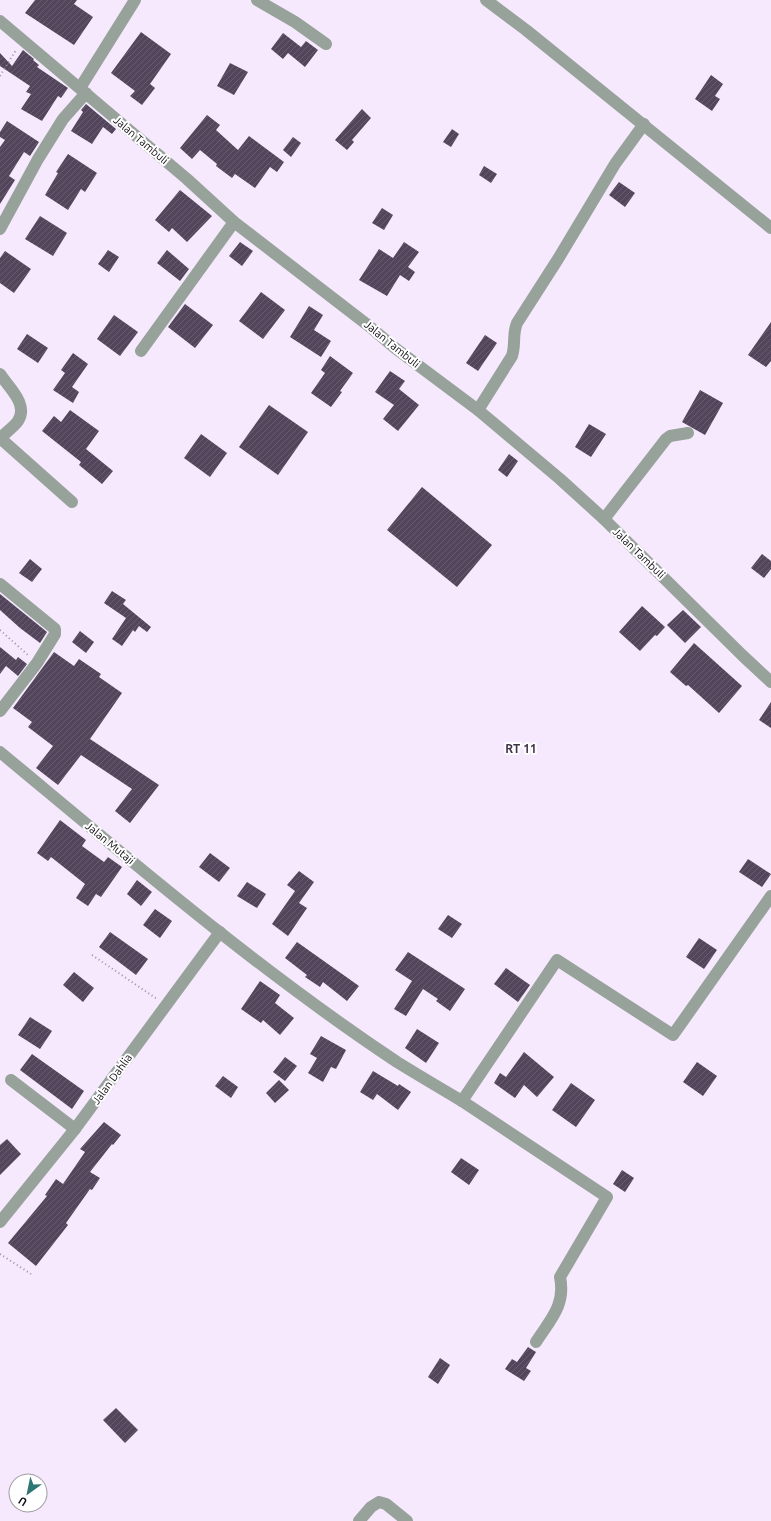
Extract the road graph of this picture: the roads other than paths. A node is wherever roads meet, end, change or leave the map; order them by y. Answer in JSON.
{"nodes":[{"id":1,"x":135,"y":0,"type":"edge"},
{"id":2,"x":256,"y":0,"type":"edge"},
{"id":3,"x":486,"y":0,"type":"edge"},
{"id":4,"x":0,"y":21,"type":"edge"},
{"id":5,"x":326,"y":44,"type":"dead end"},
{"id":6,"x":83,"y":91,"type":"junction"},
{"id":7,"x":644,"y":124,"type":"junction"},
{"id":8,"x":234,"y":222,"type":"junction"},
{"id":9,"x":771,"y":228,"type":"edge"},
{"id":10,"x":0,"y":230,"type":"edge"},
{"id":11,"x":141,"y":351,"type":"dead end"},
{"id":12,"x":0,"y":374,"type":"edge"},
{"id":13,"x":478,"y":410,"type":"junction"},
{"id":14,"x":688,"y":433,"type":"dead end"},
{"id":15,"x":0,"y":438,"type":"edge"},
{"id":16,"x":72,"y":502,"type":"dead end"},
{"id":17,"x":604,"y":519,"type":"junction"},
{"id":18,"x":0,"y":584,"type":"edge"},
{"id":19,"x":771,"y":682,"type":"edge"},
{"id":20,"x":0,"y":711,"type":"edge"},
{"id":21,"x":0,"y":752,"type":"edge"},
{"id":22,"x":771,"y":896,"type":"edge"},
{"id":23,"x":220,"y":932,"type":"junction"},
{"id":24,"x":11,"y":1080,"type":"dead end"},
{"id":25,"x":462,"y":1101,"type":"junction"},
{"id":26,"x":75,"y":1129,"type":"junction"},
{"id":27,"x":0,"y":1222,"type":"edge"},
{"id":28,"x":536,"y":1342,"type":"dead end"},
{"id":29,"x":359,"y":1521,"type":"edge"},
{"id":30,"x":407,"y":1521,"type":"edge"}],
"edges":[{"from":1,"to":6,"type":"street"},
{"from":2,"to":5,"type":"street"},
{"from":3,"to":7,"type":"street"},
{"from":4,"to":6,"type":"street","name":"Jalan Tambuli"},
{"from":6,"to":8,"type":"street","name":"Jalan Tambuli"},
{"from":6,"to":10,"type":"street"},
{"from":7,"to":9,"type":"street"},
{"from":7,"to":13,"type":"street"},
{"from":8,"to":11,"type":"street"},
{"from":8,"to":13,"type":"street","name":"Jalan Tambuli"},
{"from":12,"to":15,"type":"street"},
{"from":13,"to":17,"type":"street","name":"Jalan Tambuli"},
{"from":14,"to":17,"type":"street"},
{"from":15,"to":16,"type":"street"},
{"from":17,"to":19,"type":"street","name":"Jalan Tambuli"},
{"from":18,"to":20,"type":"street"},
{"from":21,"to":23,"type":"street","name":"Jalan Mutaji"},
{"from":22,"to":25,"type":"street"},
{"from":23,"to":25,"type":"street","name":"Jalan Mutaji"},
{"from":23,"to":26,"type":"street","name":"Jalan Dahlia"},
{"from":24,"to":26,"type":"street"},
{"from":25,"to":28,"type":"street","name":"Jalan Mutaji"},
{"from":26,"to":27,"type":"street","name":"Jalan Dahlia"},
{"from":29,"to":30,"type":"street"}]}
